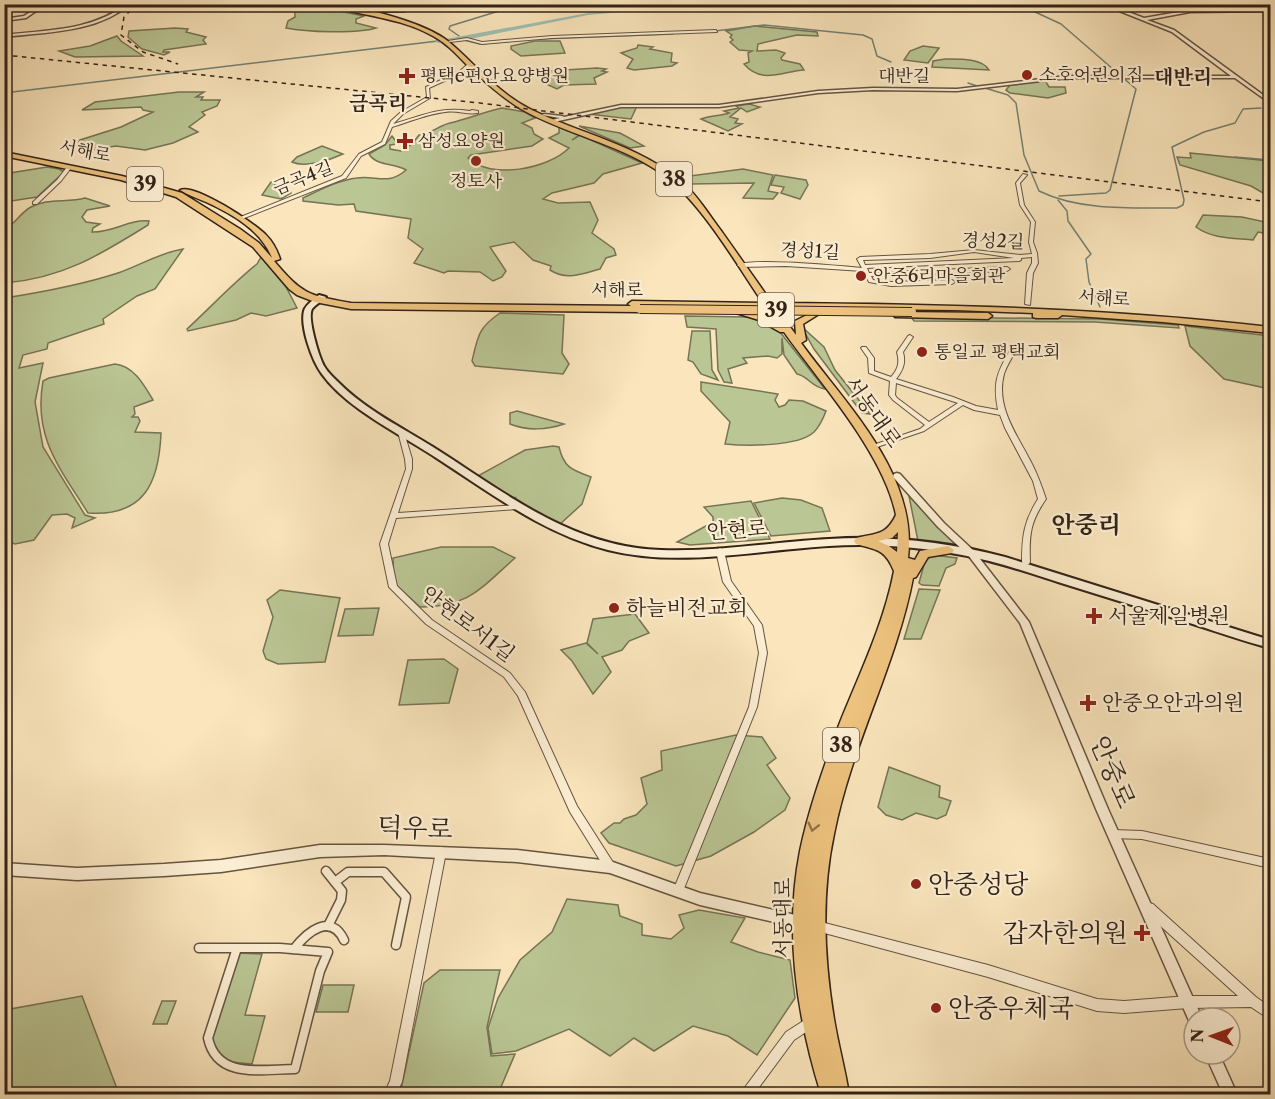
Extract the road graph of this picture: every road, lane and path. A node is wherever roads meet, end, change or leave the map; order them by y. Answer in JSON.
{"nodes":[{"id":1,"x":45,"y":4,"type":"edge"},
{"id":2,"x":129,"y":4,"type":"edge"},
{"id":3,"x":326,"y":4,"type":"edge"},
{"id":4,"x":331,"y":4,"type":"edge"},
{"id":5,"x":432,"y":4,"type":"edge"},
{"id":6,"x":1104,"y":4,"type":"edge"},
{"id":7,"x":1208,"y":4,"type":"edge"},
{"id":8,"x":1190,"y":6,"type":"edge"},
{"id":9,"x":1225,"y":10,"type":"junction"},
{"id":10,"x":1270,"y":10,"type":"edge"},
{"id":11,"x":362,"y":12,"type":"junction"},
{"id":12,"x":1144,"y":19,"type":"junction"},
{"id":13,"x":4,"y":20,"type":"edge"},
{"id":14,"x":716,"y":31,"type":"dead end"},
{"id":15,"x":4,"y":36,"type":"edge"},
{"id":16,"x":447,"y":40,"type":"junction"},
{"id":17,"x":470,"y":64,"type":"junction"},
{"id":18,"x":1234,"y":76,"type":"junction"},
{"id":19,"x":1218,"y":78,"type":"junction"},
{"id":20,"x":1243,"y":82,"type":"junction"},
{"id":21,"x":1270,"y":102,"type":"edge"},
{"id":22,"x":471,"y":112,"type":"dead end"},
{"id":23,"x":544,"y":115,"type":"junction"},
{"id":24,"x":571,"y":120,"type":"junction"},
{"id":25,"x":556,"y":121,"type":"junction"},
{"id":26,"x":391,"y":126,"type":"junction"},
{"id":27,"x":4,"y":153,"type":"edge"},
{"id":28,"x":69,"y":168,"type":"junction"},
{"id":29,"x":1025,"y":175,"type":"dead end"},
{"id":30,"x":131,"y":177,"type":"junction"},
{"id":31,"x":190,"y":202,"type":"junction"},
{"id":32,"x":35,"y":203,"type":"dead end"},
{"id":33,"x":240,"y":218,"type":"junction"},
{"id":34,"x":262,"y":252,"type":"junction"},
{"id":35,"x":1035,"y":255,"type":"junction"},
{"id":36,"x":930,"y":256,"type":"junction"},
{"id":37,"x":276,"y":259,"type":"junction"},
{"id":38,"x":744,"y":265,"type":"junction"},
{"id":39,"x":935,"y":265,"type":"junction"},
{"id":40,"x":1007,"y":269,"type":"dead end"},
{"id":41,"x":865,"y":271,"type":"junction"},
{"id":42,"x":940,"y":273,"type":"junction"},
{"id":43,"x":753,"y":283,"type":"junction"},
{"id":44,"x":765,"y":289,"type":"junction"},
{"id":45,"x":320,"y":299,"type":"junction"},
{"id":46,"x":438,"y":303,"type":"junction"},
{"id":47,"x":1028,"y":304,"type":"dead end"},
{"id":48,"x":727,"y":305,"type":"junction"},
{"id":49,"x":806,"y":305,"type":"junction"},
{"id":50,"x":465,"y":307,"type":"junction"},
{"id":51,"x":640,"y":308,"type":"junction"},
{"id":52,"x":776,"y":309,"type":"junction"},
{"id":53,"x":912,"y":311,"type":"junction"},
{"id":54,"x":1044,"y":311,"type":"junction"},
{"id":55,"x":740,"y":313,"type":"junction"},
{"id":56,"x":815,"y":314,"type":"junction"},
{"id":57,"x":1058,"y":315,"type":"junction"},
{"id":58,"x":1270,"y":331,"type":"edge"},
{"id":59,"x":910,"y":337,"type":"dead end"},
{"id":60,"x":797,"y":339,"type":"junction"},
{"id":61,"x":864,"y":348,"type":"dead end"},
{"id":62,"x":1011,"y":353,"type":"dead end"},
{"id":63,"x":893,"y":379,"type":"junction"},
{"id":64,"x":961,"y":404,"type":"junction"},
{"id":65,"x":1002,"y":413,"type":"junction"},
{"id":66,"x":929,"y":425,"type":"junction"},
{"id":67,"x":401,"y":432,"type":"junction"},
{"id":68,"x":878,"y":445,"type":"junction"},
{"id":69,"x":897,"y":476,"type":"junction"},
{"id":70,"x":517,"y":507,"type":"junction"},
{"id":71,"x":902,"y":513,"type":"junction"},
{"id":72,"x":393,"y":516,"type":"junction"},
{"id":73,"x":860,"y":541,"type":"junction"},
{"id":74,"x":910,"y":544,"type":"junction"},
{"id":75,"x":948,"y":550,"type":"junction"},
{"id":76,"x":968,"y":550,"type":"junction"},
{"id":77,"x":720,"y":551,"type":"junction"},
{"id":78,"x":1026,"y":562,"type":"junction"},
{"id":79,"x":903,"y":578,"type":"junction"},
{"id":80,"x":1270,"y":638,"type":"edge"},
{"id":81,"x":1270,"y":644,"type":"edge"},
{"id":82,"x":1113,"y":834,"type":"junction"},
{"id":83,"x":441,"y":852,"type":"junction"},
{"id":84,"x":1270,"y":864,"type":"edge"},
{"id":85,"x":610,"y":867,"type":"junction"},
{"id":86,"x":4,"y":869,"type":"edge"},
{"id":87,"x":326,"y":871,"type":"dead end"},
{"id":88,"x":335,"y":882,"type":"junction"},
{"id":89,"x":678,"y":891,"type":"junction"},
{"id":90,"x":1147,"y":906,"type":"junction"},
{"id":91,"x":809,"y":924,"type":"junction"},
{"id":92,"x":328,"y":926,"type":"junction"},
{"id":93,"x":344,"y":940,"type":"dead end"},
{"id":94,"x":396,"y":945,"type":"dead end"},
{"id":95,"x":199,"y":948,"type":"dead end"},
{"id":96,"x":237,"y":948,"type":"junction"},
{"id":97,"x":294,"y":948,"type":"junction"},
{"id":98,"x":1252,"y":1001,"type":"junction"},
{"id":99,"x":1188,"y":1002,"type":"junction"},
{"id":100,"x":1190,"y":1006,"type":"edge"},
{"id":101,"x":1270,"y":1013,"type":"edge"},
{"id":102,"x":818,"y":1019,"type":"junction"},
{"id":103,"x":1217,"y":1066,"type":"edge"},
{"id":104,"x":390,"y":1095,"type":"edge"},
{"id":105,"x":747,"y":1095,"type":"edge"},
{"id":106,"x":830,"y":1095,"type":"edge"},
{"id":107,"x":840,"y":1095,"type":"edge"},
{"id":108,"x":1230,"y":1095,"type":"edge"}],
"edges":[{"from":1,"to":13,"type":"street"},
{"from":2,"to":15,"type":"street"},
{"from":3,"to":11,"type":"main road","name":"서동대로","number":"38"},
{"from":4,"to":11,"type":"main road","name":"서동대로","number":"38"},
{"from":5,"to":11,"type":"street"},
{"from":6,"to":12,"type":"street"},
{"from":7,"to":8,"type":"street"},
{"from":7,"to":9,"type":"street"},
{"from":9,"to":10,"type":"street"},
{"from":9,"to":12,"type":"street"},
{"from":11,"to":16,"type":"main road","name":"서동대로","number":"38"},
{"from":12,"to":18,"type":"street"},
{"from":14,"to":16,"type":"street"},
{"from":16,"to":17,"type":"main road","name":"서동대로","number":"38"},
{"from":16,"to":23,"type":"main road","name":"서동대로","number":"38"},
{"from":17,"to":25,"type":"main road","name":"서동대로","number":"38"},
{"from":17,"to":26,"type":"street","name":"금곡4길"},
{"from":18,"to":19,"type":"street","name":"대반길"},
{"from":18,"to":20,"type":"street"},
{"from":19,"to":20,"type":"street"},
{"from":19,"to":24,"type":"street","name":"대반길"},
{"from":20,"to":21,"type":"street"},
{"from":22,"to":26,"type":"street"},
{"from":23,"to":24,"type":"street","name":"대반길"},
{"from":23,"to":25,"type":"main road","name":"서동대로","number":"38"},
{"from":24,"to":25,"type":"main road","name":"서동대로","number":"38"},
{"from":24,"to":38,"type":"main road","name":"서동대로","number":"38"},
{"from":25,"to":38,"type":"main road","name":"서동대로","number":"38"},
{"from":26,"to":33,"type":"street","name":"금곡4길"},
{"from":27,"to":28,"type":"main road","name":"서해로","number":"39"},
{"from":27,"to":30,"type":"main road","name":"서해로","number":"39"},
{"from":28,"to":31,"type":"main road","name":"서해로","number":"39"},
{"from":28,"to":32,"type":"street","name":"서해로"},
{"from":29,"to":35,"type":"street"},
{"from":30,"to":33,"type":"main road"},
{"from":30,"to":37,"type":"main road","name":"서해로","number":"39"},
{"from":31,"to":34,"type":"main road","name":"서해로","number":"39"},
{"from":31,"to":34,"type":"main road"},
{"from":33,"to":37,"type":"main road"},
{"from":34,"to":45,"type":"main road","name":"서해로","number":"39"},
{"from":35,"to":36,"type":"street","name":"경성2길"},
{"from":35,"to":39,"type":"street","name":"경성2길"},
{"from":35,"to":47,"type":"street"},
{"from":36,"to":39,"type":"street"},
{"from":36,"to":41,"type":"street","name":"경성2길"},
{"from":37,"to":45,"type":"main road","name":"서해로","number":"39"},
{"from":38,"to":41,"type":"street","name":"경성1길"},
{"from":38,"to":43,"type":"main road","name":"서동대로","number":"38"},
{"from":38,"to":44,"type":"main road","name":"서동대로","number":"38"},
{"from":39,"to":41,"type":"street","name":"경성2길"},
{"from":39,"to":42,"type":"street"},
{"from":40,"to":42,"type":"street","name":"경성1길"},
{"from":41,"to":42,"type":"street","name":"경성1길"},
{"from":41,"to":42,"type":"street","name":"경성1길"},
{"from":43,"to":48,"type":"main road"},
{"from":43,"to":52,"type":"main road","name":"서동대로","number":"38"},
{"from":44,"to":49,"type":"main road"},
{"from":44,"to":52,"type":"main road","name":"서동대로","number":"38"},
{"from":45,"to":46,"type":"main road","name":"서해로","number":"39"},
{"from":45,"to":50,"type":"main road","name":"서해로","number":"39"},
{"from":45,"to":67,"type":"main road","name":"안현로"},
{"from":46,"to":48,"type":"main road"},
{"from":46,"to":51,"type":"main road","name":"서해로","number":"39"},
{"from":48,"to":52,"type":"main road"},
{"from":49,"to":52,"type":"main road"},
{"from":49,"to":54,"type":"main road"},
{"from":50,"to":51,"type":"main road","name":"서해로","number":"39"},
{"from":50,"to":55,"type":"main road"},
{"from":51,"to":53,"type":"main road","name":"서해로","number":"39","bridge":true},
{"from":52,"to":55,"type":"main road"},
{"from":52,"to":56,"type":"main road"},
{"from":52,"to":60,"type":"main road","name":"서동대로","number":"38"},
{"from":53,"to":54,"type":"main road","name":"서해로","number":"39"},
{"from":53,"to":57,"type":"main road","name":"서해로","number":"39"},
{"from":54,"to":58,"type":"main road","name":"서해로","number":"39"},
{"from":55,"to":60,"type":"main road"},
{"from":56,"to":57,"type":"main road"},
{"from":56,"to":60,"type":"main road"},
{"from":57,"to":58,"type":"main road","name":"서해로","number":"39"},
{"from":59,"to":63,"type":"street"},
{"from":60,"to":68,"type":"main road","name":"서동대로","number":"38"},
{"from":60,"to":71,"type":"main road","name":"서동대로","number":"38"},
{"from":61,"to":63,"type":"street"},
{"from":62,"to":65,"type":"street"},
{"from":63,"to":64,"type":"street"},
{"from":63,"to":66,"type":"street"},
{"from":64,"to":65,"type":"street"},
{"from":64,"to":66,"type":"street"},
{"from":65,"to":78,"type":"street"},
{"from":66,"to":68,"type":"street"},
{"from":67,"to":70,"type":"main road","name":"안현로"},
{"from":67,"to":72,"type":"street","name":"안현로서1길"},
{"from":68,"to":69,"type":"main road","name":"서동대로","number":"38"},
{"from":69,"to":74,"type":"main road","name":"서동대로","number":"38"},
{"from":69,"to":76,"type":"street","name":"안중로"},
{"from":70,"to":72,"type":"street"},
{"from":70,"to":77,"type":"main road","name":"안현로"},
{"from":71,"to":73,"type":"main road"},
{"from":71,"to":74,"type":"main road","name":"서동대로","number":"38"},
{"from":72,"to":85,"type":"street","name":"안현로서1길"},
{"from":73,"to":74,"type":"main road","name":"안현로"},
{"from":73,"to":77,"type":"main road","name":"안현로"},
{"from":73,"to":79,"type":"main road"},
{"from":74,"to":75,"type":"main road","name":"안현로"},
{"from":74,"to":76,"type":"main road","name":"안현로"},
{"from":74,"to":79,"type":"main road","name":"서동대로","number":"38"},
{"from":75,"to":76,"type":"main road","name":"안현로"},
{"from":75,"to":79,"type":"main road"},
{"from":76,"to":78,"type":"main road","name":"안현로"},
{"from":76,"to":81,"type":"main road","name":"안현로"},
{"from":76,"to":82,"type":"street","name":"안중로"},
{"from":77,"to":89,"type":"street"},
{"from":78,"to":80,"type":"main road","name":"안현로"},
{"from":79,"to":91,"type":"main road","name":"서동대로","number":"38"},
{"from":82,"to":84,"type":"street"},
{"from":82,"to":90,"type":"street","name":"안중로"},
{"from":83,"to":85,"type":"street","name":"덕우로"},
{"from":83,"to":86,"type":"street","name":"덕우로"},
{"from":83,"to":104,"type":"street"},
{"from":85,"to":89,"type":"street","name":"덕우로"},
{"from":87,"to":88,"type":"street"},
{"from":88,"to":92,"type":"street"},
{"from":88,"to":94,"type":"street"},
{"from":89,"to":91,"type":"street","name":"덕우로"},
{"from":90,"to":98,"type":"street"},
{"from":90,"to":99,"type":"street","name":"안중로"},
{"from":91,"to":99,"type":"street"},
{"from":91,"to":102,"type":"main road","name":"서동대로","number":"38"},
{"from":92,"to":93,"type":"street"},
{"from":92,"to":97,"type":"street"},
{"from":95,"to":96,"type":"street"},
{"from":96,"to":97,"type":"street"},
{"from":96,"to":97,"type":"street"},
{"from":98,"to":99,"type":"street"},
{"from":98,"to":101,"type":"street"},
{"from":99,"to":100,"type":"street","name":"안중로"},
{"from":102,"to":105,"type":"street"},
{"from":102,"to":106,"type":"main road","name":"서동대로","number":"38"},
{"from":102,"to":107,"type":"main road","name":"서동대로","number":"38"},
{"from":103,"to":108,"type":"street"}]}
